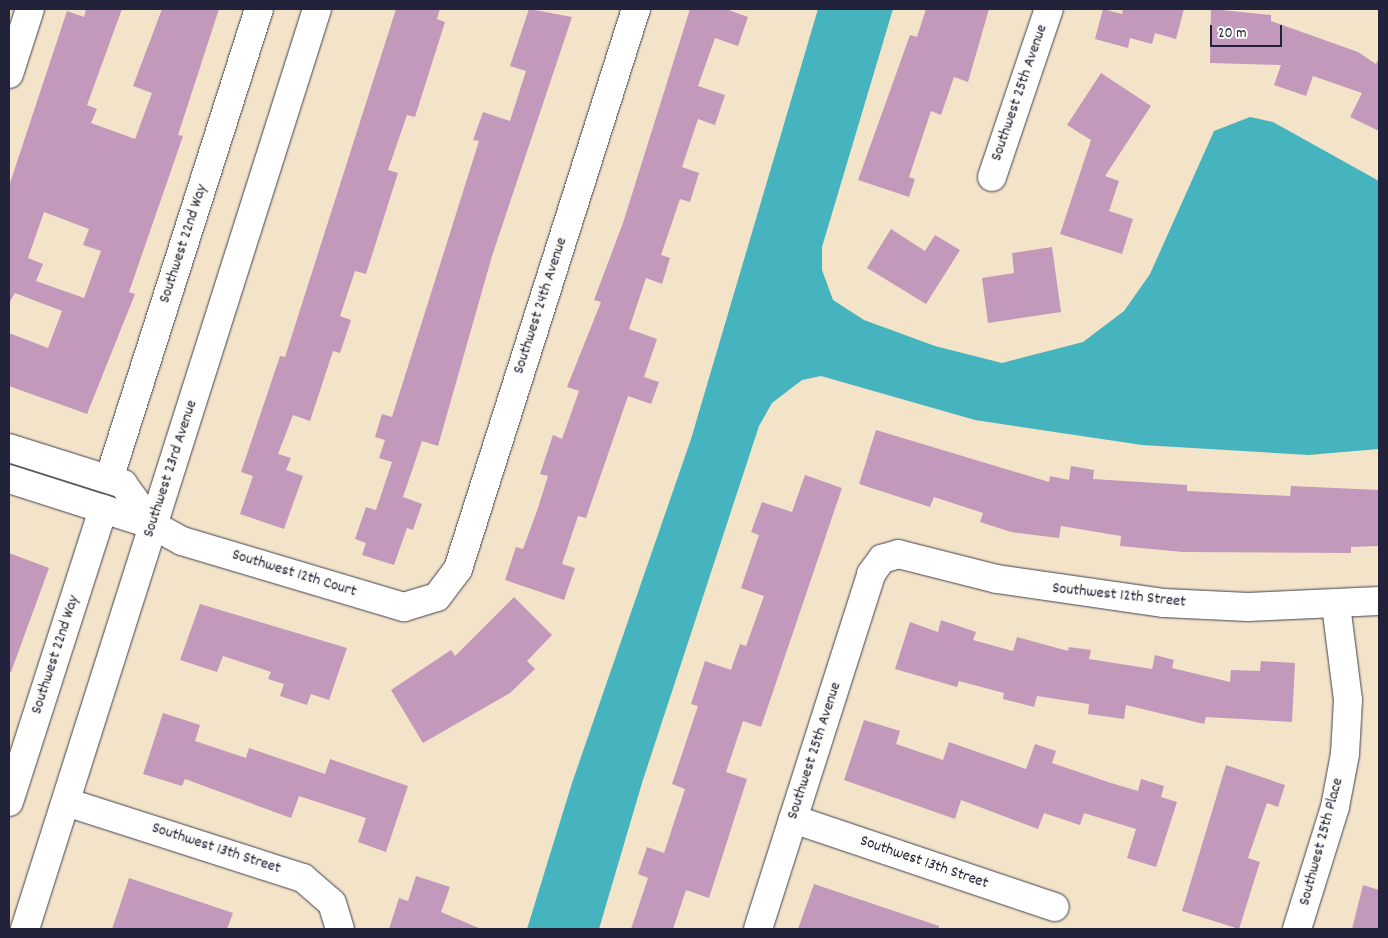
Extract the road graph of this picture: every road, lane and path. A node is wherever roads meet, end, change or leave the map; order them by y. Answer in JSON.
{"nodes":[{"id":1,"x":259,"y":9,"type":"edge"},
{"id":2,"x":317,"y":9,"type":"edge"},
{"id":3,"x":636,"y":9,"type":"edge"},
{"id":4,"x":1049,"y":9,"type":"edge"},
{"id":5,"x":21,"y":18,"type":"edge"},
{"id":6,"x":9,"y":74,"type":"edge"},
{"id":7,"x":992,"y":177,"type":"dead end"},
{"id":8,"x":9,"y":448,"type":"edge"},
{"id":9,"x":9,"y":479,"type":"edge"},
{"id":10,"x":109,"y":479,"type":"junction"},
{"id":11,"x":103,"y":509,"type":"junction"},
{"id":12,"x":153,"y":525,"type":"junction"},
{"id":13,"x":871,"y":574,"type":"joint"},
{"id":14,"x":437,"y":598,"type":"joint"},
{"id":15,"x":1379,"y":601,"type":"edge"},
{"id":16,"x":1336,"y":605,"type":"junction"},
{"id":17,"x":9,"y":802,"type":"edge"},
{"id":18,"x":66,"y":802,"type":"junction"},
{"id":19,"x":793,"y":818,"type":"junction"},
{"id":20,"x":1055,"y":907,"type":"dead end"},
{"id":21,"x":25,"y":929,"type":"edge"},
{"id":22,"x":340,"y":929,"type":"edge"},
{"id":23,"x":758,"y":929,"type":"edge"},
{"id":24,"x":1298,"y":929,"type":"edge"}],
"edges":[{"from":1,"to":10,"type":"street","name":"Southwest 22nd Way"},
{"from":2,"to":12,"type":"street","name":"Southwest 23rd Avenue"},
{"from":3,"to":14,"type":"street","name":"Southwest 24th Avenue"},
{"from":4,"to":7,"type":"street","name":"Southwest 25th Avenue"},
{"from":5,"to":6,"type":"street"},
{"from":8,"to":10,"type":"street"},
{"from":9,"to":11,"type":"street"},
{"from":10,"to":12,"type":"street"},
{"from":11,"to":12,"type":"street"},
{"from":11,"to":17,"type":"street","name":"Southwest 22nd Way"},
{"from":12,"to":14,"type":"street","name":"Southwest 12th Court"},
{"from":12,"to":18,"type":"street","name":"Southwest 23rd Avenue"},
{"from":13,"to":16,"type":"street","name":"Southwest 12th Street"},
{"from":13,"to":19,"type":"street","name":"Southwest 25th Avenue"},
{"from":15,"to":16,"type":"street","name":"Southwest 12th Street"},
{"from":16,"to":24,"type":"street","name":"Southwest 25th Place"},
{"from":18,"to":21,"type":"street","name":"Southwest 23rd Avenue"},
{"from":18,"to":22,"type":"street","name":"Southwest 13th Street"},
{"from":19,"to":20,"type":"street","name":"Southwest 13th Street"},
{"from":19,"to":23,"type":"street","name":"Southwest 25th Avenue"}]}
